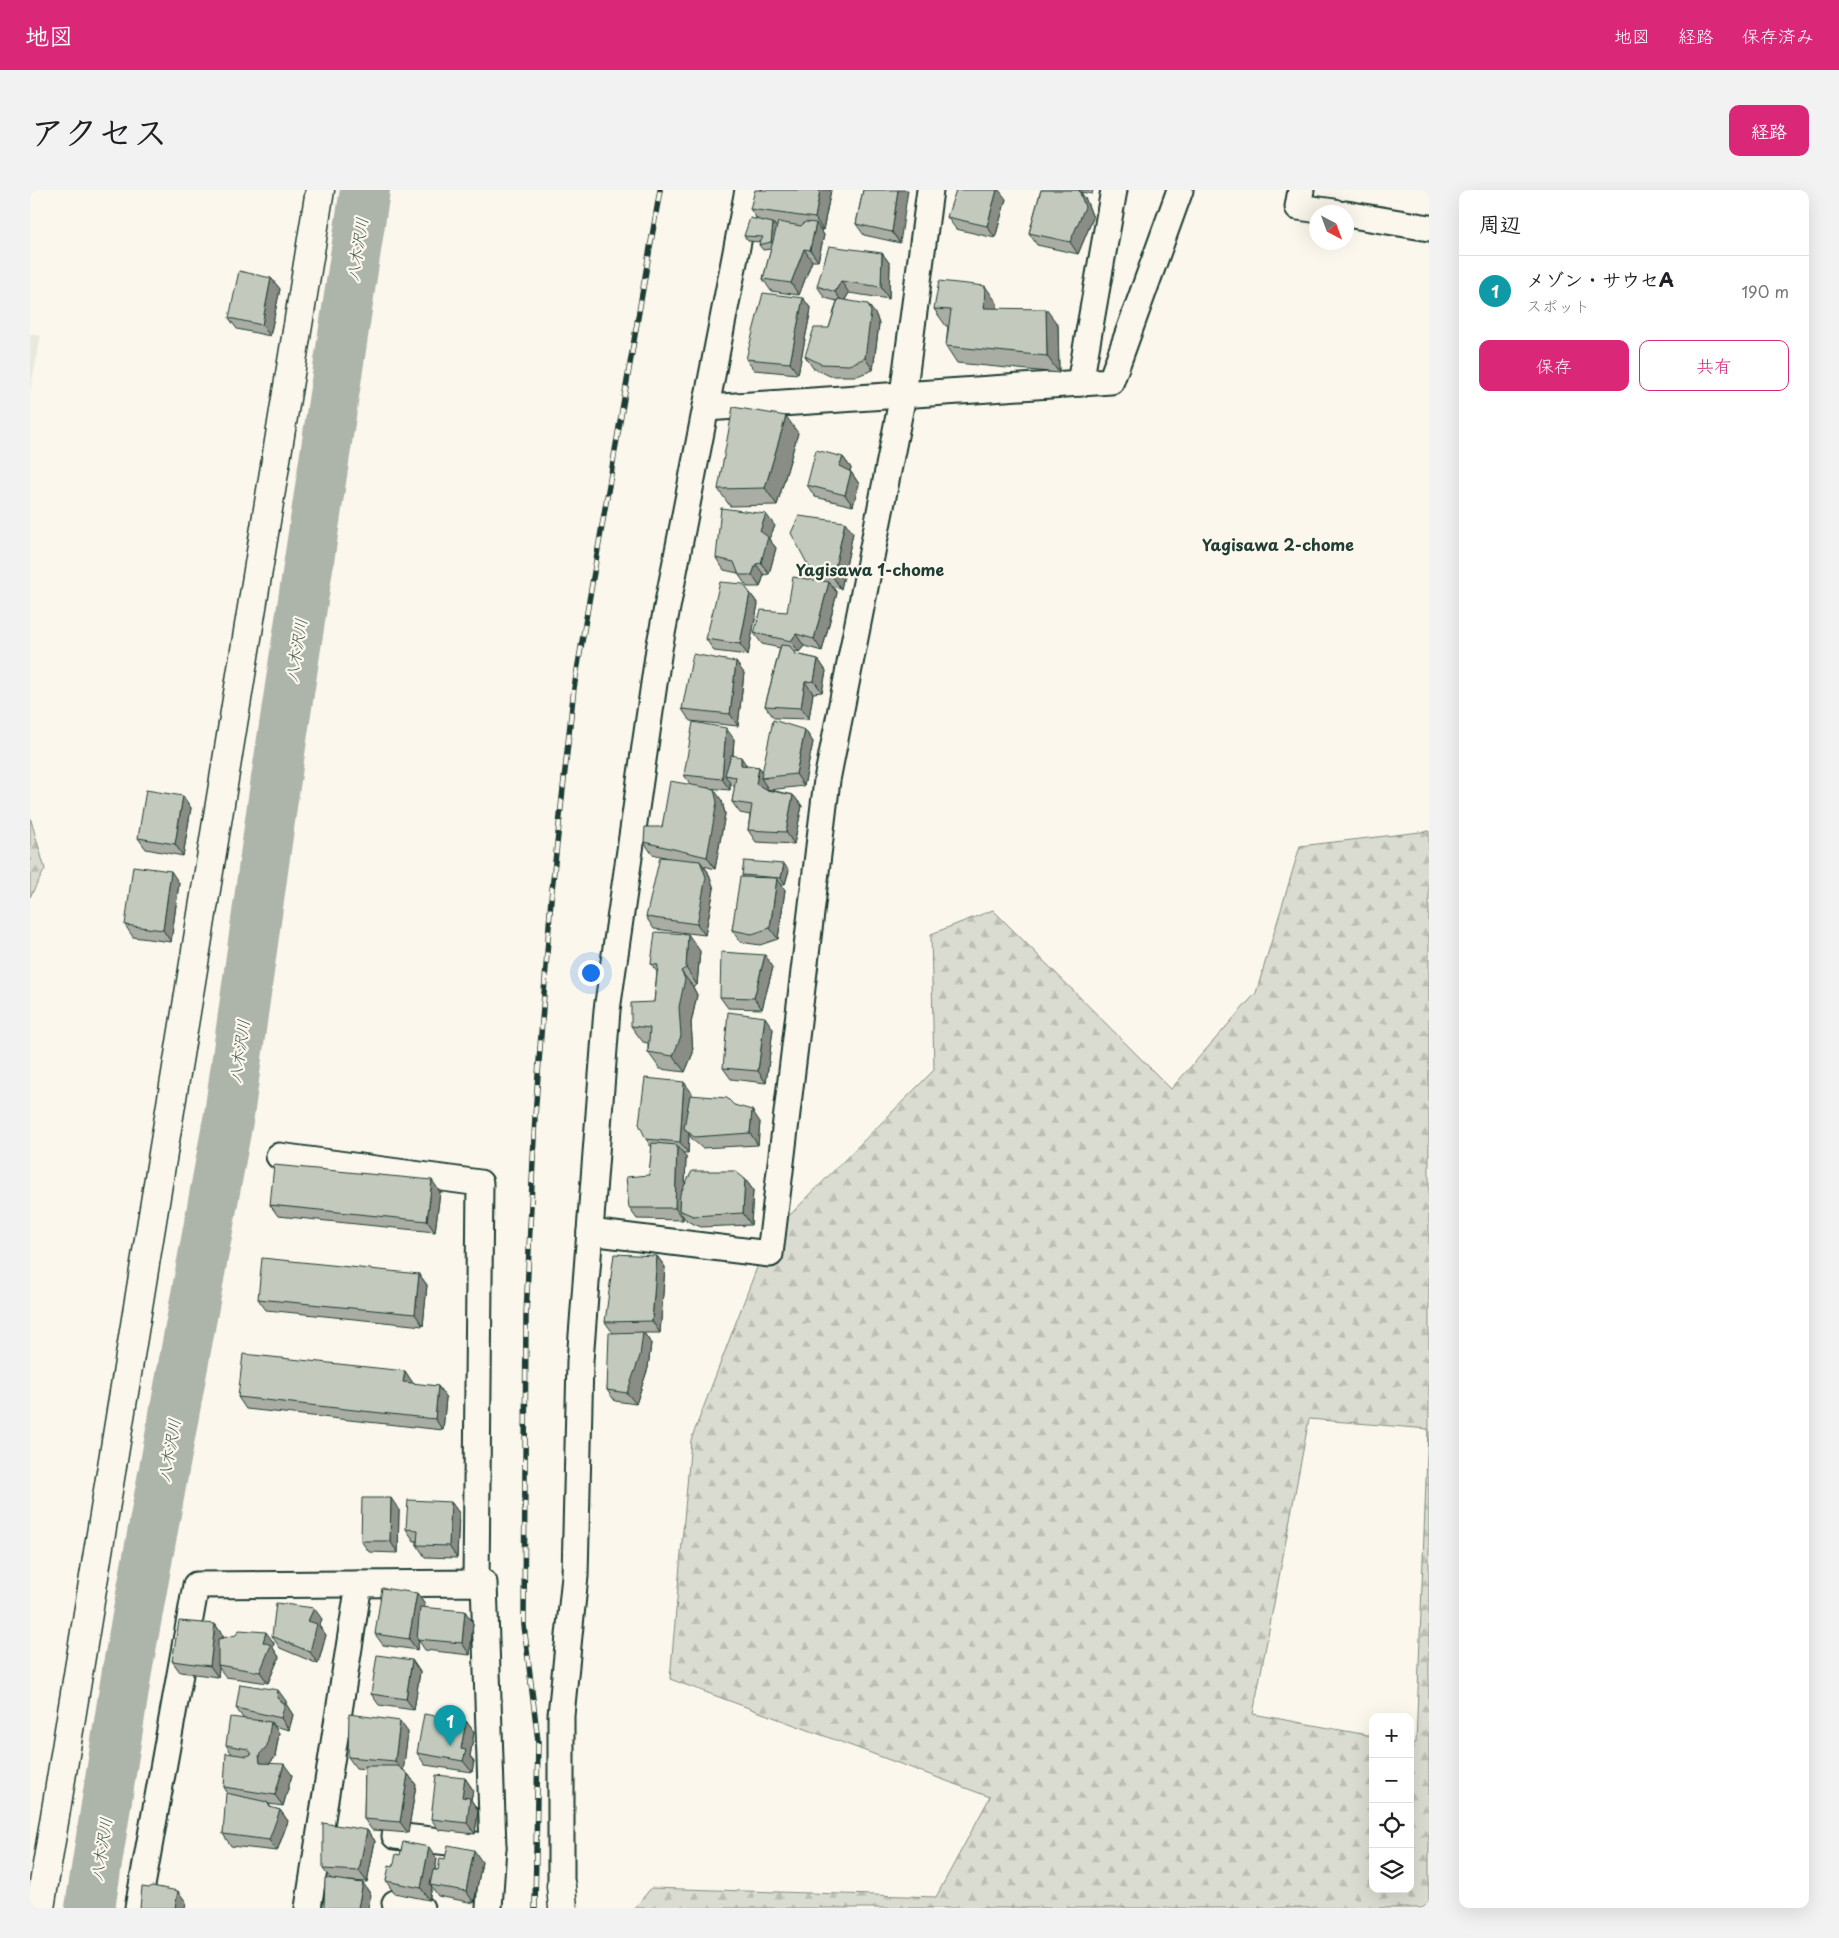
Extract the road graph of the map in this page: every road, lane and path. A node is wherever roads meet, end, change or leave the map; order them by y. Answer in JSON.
{"nodes":[{"id":1,"x":320,"y":190,"type":"edge"},
{"id":2,"x":748,"y":190,"type":"edge"},
{"id":3,"x":930,"y":190,"type":"edge"},
{"id":4,"x":1114,"y":190,"type":"edge"},
{"id":5,"x":1180,"y":190,"type":"edge"},
{"id":6,"x":1301,"y":190,"type":"edge"},
{"id":7,"x":1309,"y":209,"type":"edge"},
{"id":8,"x":1354,"y":215,"type":"edge"},
{"id":9,"x":1429,"y":228,"type":"edge"},
{"id":10,"x":1080,"y":383,"type":"junction"},
{"id":11,"x":903,"y":395,"type":"junction"},
{"id":12,"x":706,"y":408,"type":"junction"},
{"id":13,"x":279,"y":1156,"type":"dead end"},
{"id":14,"x":590,"y":1232,"type":"junction"},
{"id":15,"x":476,"y":1583,"type":"junction"},
{"id":16,"x":359,"y":1584,"type":"junction"},
{"id":17,"x":395,"y":1836,"type":"edge"},
{"id":18,"x":493,"y":1847,"type":"junction"},
{"id":19,"x":562,"y":1897,"type":"edge"},
{"id":20,"x":395,"y":1903,"type":"dead end"},
{"id":21,"x":40,"y":1908,"type":"edge"},
{"id":22,"x":138,"y":1908,"type":"edge"},
{"id":23,"x":308,"y":1908,"type":"edge"},
{"id":24,"x":421,"y":1908,"type":"edge"},
{"id":25,"x":489,"y":1908,"type":"edge"}],
"edges":[{"from":1,"to":21,"type":"street"},
{"from":2,"to":12,"type":"street"},
{"from":3,"to":11,"type":"street"},
{"from":4,"to":10,"type":"street"},
{"from":5,"to":10,"type":"street"},
{"from":6,"to":7,"type":"street"},
{"from":8,"to":9,"type":"street"},
{"from":10,"to":11,"type":"street"},
{"from":11,"to":12,"type":"street"},
{"from":11,"to":14,"type":"street"},
{"from":12,"to":14,"type":"street"},
{"from":13,"to":15,"type":"street"},
{"from":14,"to":19,"type":"street"},
{"from":15,"to":16,"type":"street"},
{"from":15,"to":18,"type":"street"},
{"from":16,"to":22,"type":"street"},
{"from":16,"to":23,"type":"street"},
{"from":17,"to":18,"type":"street"},
{"from":18,"to":25,"type":"street"},
{"from":20,"to":24,"type":"street"}]}
